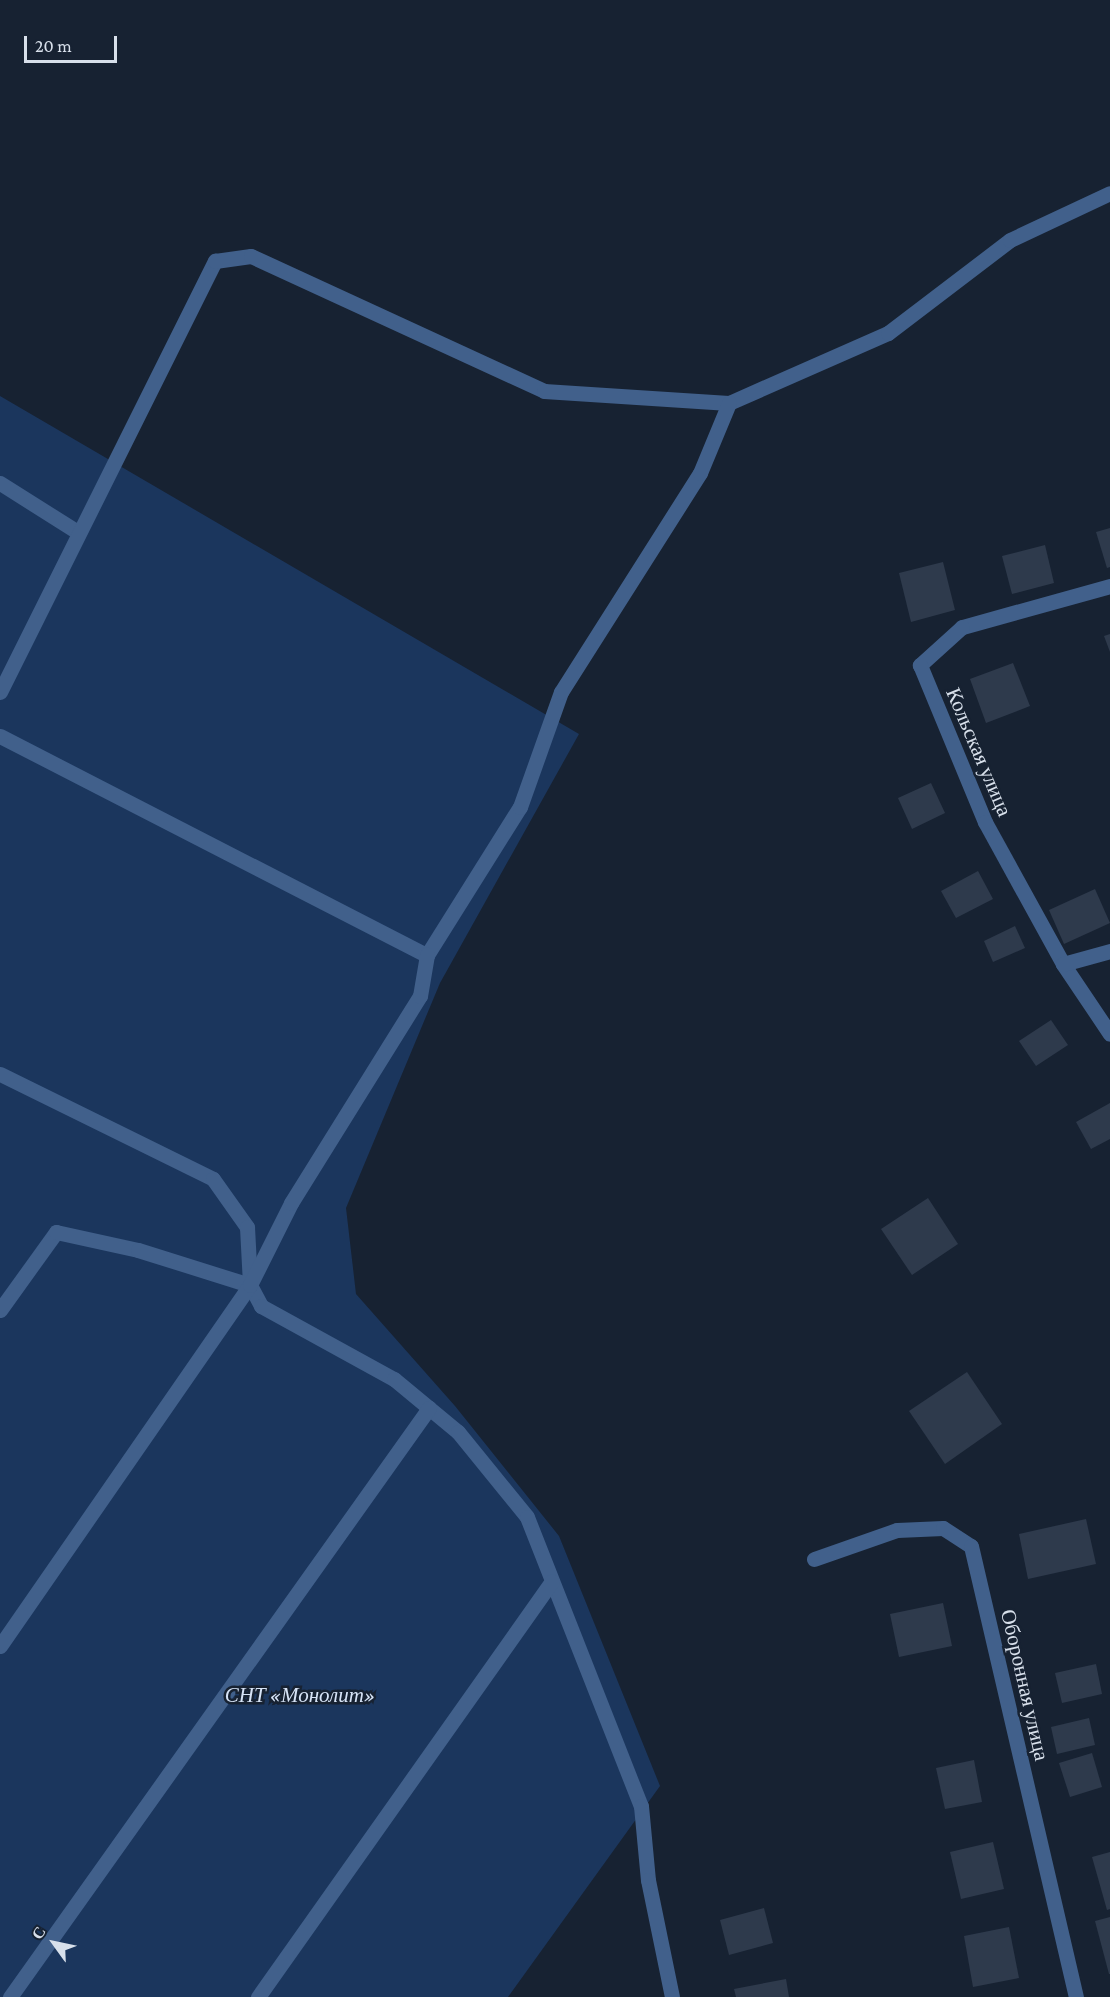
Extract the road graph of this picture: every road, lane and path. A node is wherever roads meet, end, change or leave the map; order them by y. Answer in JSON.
{"nodes":[{"id":1,"x":1110,"y":193,"type":"edge"},
{"id":2,"x":729,"y":403,"type":"junction"},
{"id":3,"x":0,"y":483,"type":"edge"},
{"id":4,"x":79,"y":533,"type":"junction"},
{"id":5,"x":1110,"y":586,"type":"edge"},
{"id":6,"x":0,"y":692,"type":"edge"},
{"id":7,"x":0,"y":736,"type":"edge"},
{"id":8,"x":1110,"y":951,"type":"edge"},
{"id":9,"x":427,"y":955,"type":"junction"},
{"id":10,"x":1063,"y":964,"type":"junction"},
{"id":11,"x":1110,"y":1034,"type":"edge"},
{"id":12,"x":0,"y":1074,"type":"edge"},
{"id":13,"x":250,"y":1285,"type":"junction"},
{"id":14,"x":0,"y":1310,"type":"edge"},
{"id":15,"x":429,"y":1408,"type":"junction"},
{"id":16,"x":814,"y":1559,"type":"dead end"},
{"id":17,"x":552,"y":1581,"type":"junction"},
{"id":18,"x":0,"y":1646,"type":"edge"},
{"id":19,"x":9,"y":1997,"type":"edge"},
{"id":20,"x":258,"y":1997,"type":"edge"},
{"id":21,"x":672,"y":1997,"type":"edge"},
{"id":22,"x":1076,"y":1997,"type":"edge"}],
"edges":[{"from":1,"to":2,"type":"street"},
{"from":2,"to":4,"type":"street"},
{"from":2,"to":9,"type":"street"},
{"from":3,"to":4,"type":"street"},
{"from":4,"to":6,"type":"street"},
{"from":5,"to":10,"type":"street","name":"Кольская улица"},
{"from":7,"to":9,"type":"street"},
{"from":8,"to":10,"type":"street"},
{"from":9,"to":13,"type":"street"},
{"from":10,"to":11,"type":"street","name":"Кольская улица"},
{"from":12,"to":13,"type":"street"},
{"from":13,"to":14,"type":"street"},
{"from":13,"to":15,"type":"street"},
{"from":13,"to":18,"type":"street"},
{"from":15,"to":17,"type":"street"},
{"from":15,"to":19,"type":"street"},
{"from":16,"to":22,"type":"street","name":"Оборонная улица"},
{"from":17,"to":20,"type":"street"},
{"from":17,"to":21,"type":"street"}]}
